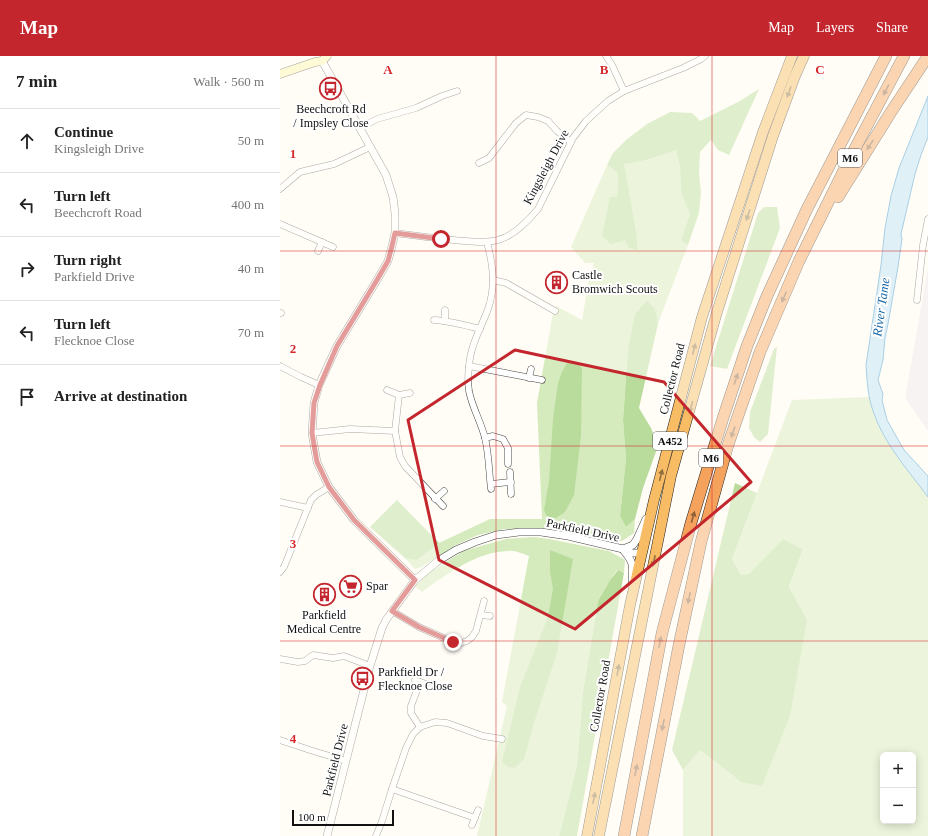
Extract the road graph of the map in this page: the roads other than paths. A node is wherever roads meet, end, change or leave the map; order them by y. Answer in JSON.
{"nodes":[{"id":1,"x":606,"y":56,"type":"edge"},
{"id":2,"x":705,"y":56,"type":"edge"},
{"id":3,"x":792,"y":56,"type":"edge"},
{"id":4,"x":804,"y":56,"type":"edge"},
{"id":5,"x":886,"y":56,"type":"edge"},
{"id":6,"x":890,"y":56,"type":"edge"},
{"id":7,"x":904,"y":56,"type":"edge"},
{"id":8,"x":928,"y":56,"type":"edge"},
{"id":9,"x":324,"y":58,"type":"edge"},
{"id":10,"x":280,"y":74,"type":"edge"},
{"id":11,"x":457,"y":91,"type":"dead end"},
{"id":12,"x":624,"y":91,"type":"junction"},
{"id":13,"x":862,"y":102,"type":"junction"},
{"id":14,"x":360,"y":128,"type":"junction"},
{"id":15,"x":571,"y":142,"type":"junction"},
{"id":16,"x":370,"y":147,"type":"junction"},
{"id":17,"x":479,"y":163,"type":"dead end"},
{"id":18,"x":280,"y":190,"type":"edge"},
{"id":19,"x":928,"y":219,"type":"edge"},
{"id":20,"x":280,"y":224,"type":"edge"},
{"id":21,"x":395,"y":233,"type":"junction"},
{"id":22,"x":322,"y":242,"type":"junction"},
{"id":23,"x":487,"y":242,"type":"junction"},
{"id":24,"x":333,"y":246,"type":"dead end"},
{"id":25,"x":318,"y":251,"type":"dead end"},
{"id":26,"x":799,"y":262,"type":"junction"},
{"id":27,"x":493,"y":280,"type":"junction"},
{"id":28,"x":917,"y":300,"type":"dead end"},
{"id":29,"x":446,"y":310,"type":"dead end"},
{"id":30,"x":555,"y":311,"type":"dead end"},
{"id":31,"x":434,"y":320,"type":"dead end"},
{"id":32,"x":445,"y":321,"type":"junction"},
{"id":33,"x":480,"y":329,"type":"junction"},
{"id":34,"x":280,"y":366,"type":"edge"},
{"id":35,"x":469,"y":366,"type":"junction"},
{"id":36,"x":531,"y":369,"type":"dead end"},
{"id":37,"x":529,"y":378,"type":"junction"},
{"id":38,"x":542,"y":380,"type":"dead end"},
{"id":39,"x":320,"y":385,"type":"junction"},
{"id":40,"x":387,"y":390,"type":"dead end"},
{"id":41,"x":410,"y":393,"type":"dead end"},
{"id":42,"x":400,"y":395,"type":"junction"},
{"id":43,"x":395,"y":431,"type":"junction"},
{"id":44,"x":312,"y":433,"type":"junction"},
{"id":45,"x":485,"y":438,"type":"junction"},
{"id":46,"x":508,"y":464,"type":"dead end"},
{"id":47,"x":510,"y":472,"type":"dead end"},
{"id":48,"x":672,"y":476,"type":"junction"},
{"id":49,"x":511,"y":482,"type":"junction"},
{"id":50,"x":329,"y":487,"type":"junction"},
{"id":51,"x":444,"y":491,"type":"dead end"},
{"id":52,"x":512,"y":494,"type":"dead end"},
{"id":53,"x":436,"y":499,"type":"junction"},
{"id":54,"x":654,"y":500,"type":"junction"},
{"id":55,"x":280,"y":502,"type":"edge"},
{"id":56,"x":443,"y":506,"type":"dead end"},
{"id":57,"x":308,"y":508,"type":"junction"},
{"id":58,"x":623,"y":549,"type":"junction"},
{"id":59,"x":642,"y":553,"type":"junction"},
{"id":60,"x":280,"y":572,"type":"edge"},
{"id":61,"x":415,"y":580,"type":"junction"},
{"id":62,"x":484,"y":601,"type":"dead end"},
{"id":63,"x":630,"y":605,"type":"junction"},
{"id":64,"x":392,"y":611,"type":"junction"},
{"id":65,"x":480,"y":615,"type":"junction"},
{"id":66,"x":490,"y":616,"type":"dead end"},
{"id":67,"x":281,"y":662,"type":"edge"},
{"id":68,"x":370,"y":666,"type":"junction"},
{"id":69,"x":420,"y":682,"type":"dead end"},
{"id":70,"x":420,"y":727,"type":"junction"},
{"id":71,"x":502,"y":739,"type":"dead end"},
{"id":72,"x":280,"y":740,"type":"edge"},
{"id":73,"x":346,"y":761,"type":"junction"},
{"id":74,"x":392,"y":789,"type":"junction"},
{"id":75,"x":478,"y":810,"type":"dead end"},
{"id":76,"x":475,"y":818,"type":"junction"},
{"id":77,"x":472,"y":825,"type":"dead end"},
{"id":78,"x":328,"y":836,"type":"edge"},
{"id":79,"x":376,"y":836,"type":"edge"},
{"id":80,"x":587,"y":836,"type":"edge"},
{"id":81,"x":599,"y":836,"type":"edge"},
{"id":82,"x":624,"y":836,"type":"edge"},
{"id":83,"x":642,"y":836,"type":"edge"}],
"edges":[{"from":1,"to":12,"type":"street"},
{"from":2,"to":12,"type":"street","name":"Kingsleigh Drive"},
{"from":54,"to":3,"type":"highway","name":"Collector Road","number":"A452","one_way":true},
{"from":4,"to":48,"type":"highway","name":"Collector Road","number":"A452","one_way":true},
{"from":5,"to":13,"type":"highway"},
{"from":6,"to":13,"type":"highway","number":"M6"},
{"from":7,"to":26,"type":"highway","number":"M6","one_way":true},
{"from":8,"to":26,"type":"highway","one_way":true},
{"from":9,"to":10,"type":"main road"},
{"from":9,"to":14,"type":"street"},
{"from":11,"to":14,"type":"street"},
{"from":12,"to":15,"type":"street","name":"Kingsleigh Drive"},
{"from":82,"to":13,"type":"highway","number":"M6","one_way":true},
{"from":14,"to":16,"type":"street"},
{"from":15,"to":17,"type":"street"},
{"from":15,"to":23,"type":"street","name":"Kingsleigh Drive"},
{"from":16,"to":18,"type":"street"},
{"from":16,"to":21,"type":"street"},
{"from":19,"to":28,"type":"street"},
{"from":20,"to":22,"type":"street"},
{"from":21,"to":23,"type":"street","name":"Kingsleigh Drive"},
{"from":21,"to":39,"type":"street"},
{"from":22,"to":24,"type":"street"},
{"from":22,"to":25,"type":"street"},
{"from":23,"to":27,"type":"street"},
{"from":26,"to":83,"type":"highway","number":"M6","one_way":true},
{"from":27,"to":30,"type":"street"},
{"from":27,"to":33,"type":"street"},
{"from":29,"to":32,"type":"street"},
{"from":31,"to":32,"type":"street"},
{"from":32,"to":33,"type":"street"},
{"from":33,"to":35,"type":"street"},
{"from":34,"to":39,"type":"street"},
{"from":35,"to":37,"type":"street"},
{"from":35,"to":45,"type":"street"},
{"from":36,"to":37,"type":"street"},
{"from":37,"to":38,"type":"street"},
{"from":39,"to":44,"type":"street"},
{"from":40,"to":42,"type":"street"},
{"from":41,"to":42,"type":"street"},
{"from":42,"to":43,"type":"street"},
{"from":43,"to":44,"type":"street"},
{"from":43,"to":53,"type":"street"},
{"from":44,"to":50,"type":"street"},
{"from":45,"to":46,"type":"street"},
{"from":45,"to":49,"type":"street"},
{"from":47,"to":49,"type":"street"},
{"from":48,"to":59,"type":"highway"},
{"from":48,"to":81,"type":"highway","name":"Collector Road","number":"A452","one_way":true},
{"from":49,"to":52,"type":"street"},
{"from":50,"to":57,"type":"street"},
{"from":50,"to":61,"type":"street"},
{"from":51,"to":53,"type":"street"},
{"from":53,"to":56,"type":"street"},
{"from":54,"to":58,"type":"street"},
{"from":54,"to":59,"type":"highway","name":"Collector Road","number":"A452"},
{"from":55,"to":57,"type":"street"},
{"from":57,"to":60,"type":"street"},
{"from":58,"to":59,"type":"street","name":"Parkfield Drive"},
{"from":58,"to":61,"type":"street","name":"Parkfield Drive"},
{"from":58,"to":63,"type":"street"},
{"from":59,"to":63,"type":"highway","name":"Collector Road","number":"A452"},
{"from":61,"to":64,"type":"street","name":"Parkfield Drive"},
{"from":62,"to":65,"type":"street"},
{"from":80,"to":63,"type":"highway","name":"Collector Road","number":"A452","one_way":true},
{"from":64,"to":65,"type":"street"},
{"from":64,"to":68,"type":"street","name":"Parkfield Drive"},
{"from":65,"to":66,"type":"street"},
{"from":67,"to":68,"type":"street"},
{"from":68,"to":73,"type":"street","name":"Parkfield Drive"},
{"from":69,"to":70,"type":"street"},
{"from":70,"to":71,"type":"street"},
{"from":70,"to":74,"type":"street"},
{"from":72,"to":73,"type":"street"},
{"from":73,"to":78,"type":"street","name":"Parkfield Drive"},
{"from":74,"to":76,"type":"street"},
{"from":74,"to":79,"type":"street"},
{"from":75,"to":76,"type":"street"},
{"from":76,"to":77,"type":"street"}]}
